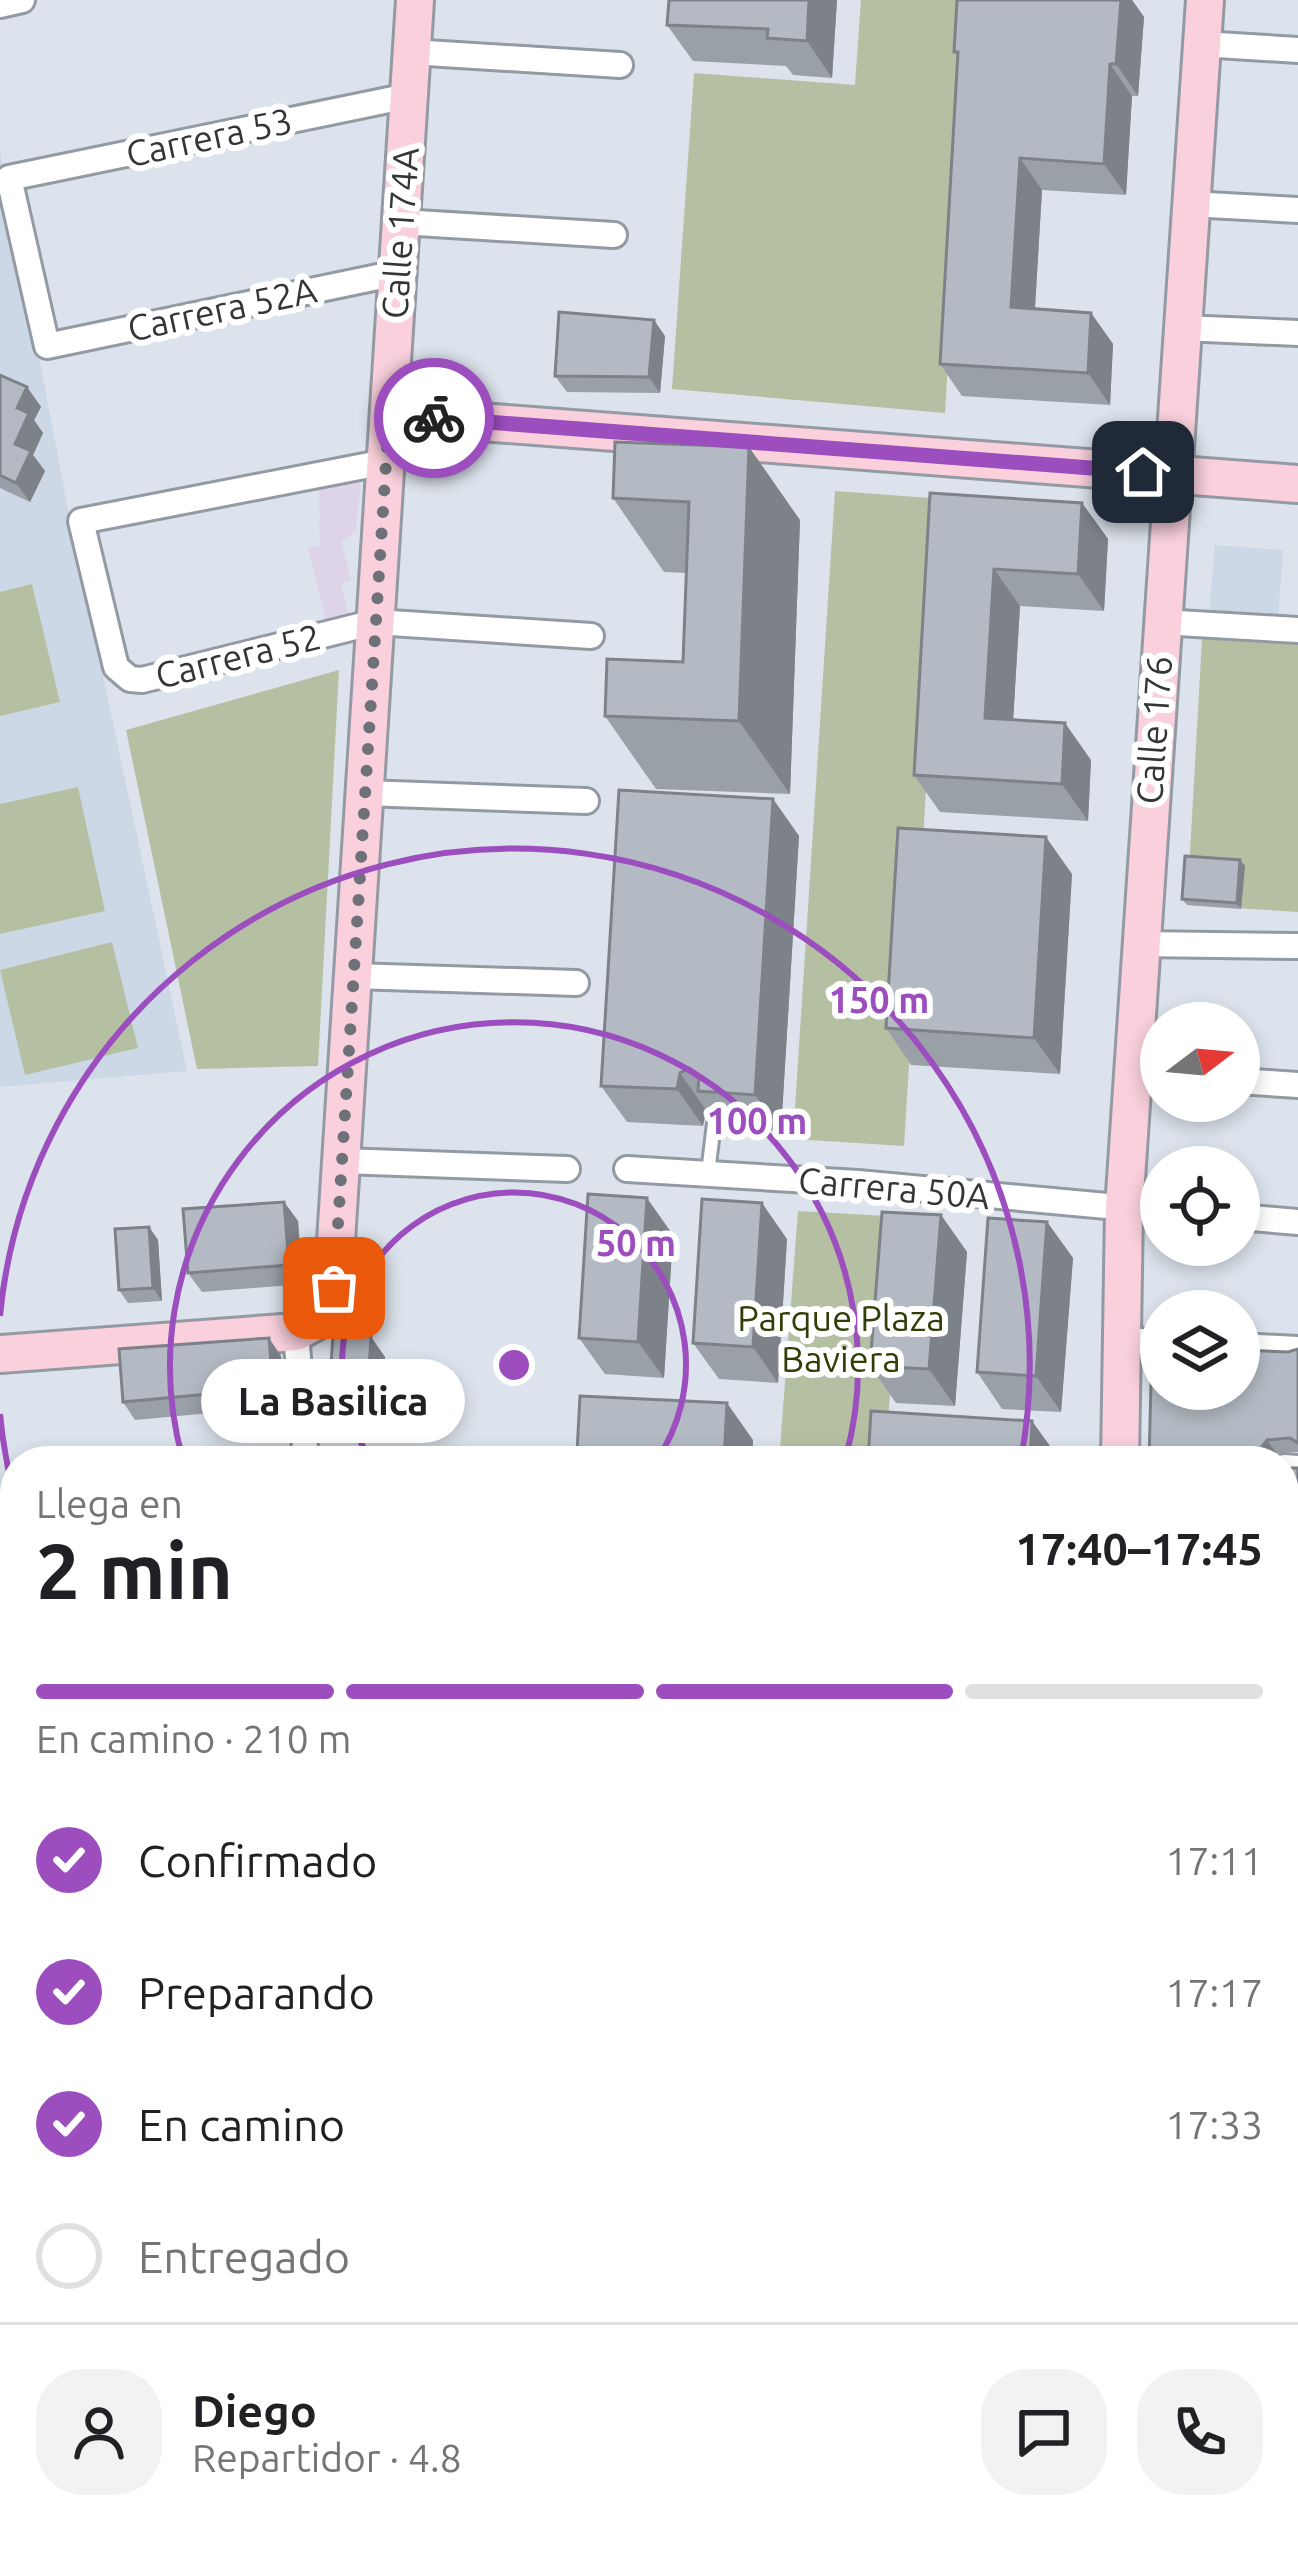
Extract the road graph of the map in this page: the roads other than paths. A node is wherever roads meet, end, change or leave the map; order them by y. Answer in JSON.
{"nodes":[{"id":1,"x":22,"y":0,"type":"edge"},
{"id":2,"x":415,"y":0,"type":"edge"},
{"id":3,"x":1205,"y":0,"type":"edge"},
{"id":4,"x":0,"y":4,"type":"edge"},
{"id":5,"x":1202,"y":44,"type":"junction"},
{"id":6,"x":1298,"y":50,"type":"edge"},
{"id":7,"x":411,"y":52,"type":"junction"},
{"id":8,"x":620,"y":65,"type":"dead end"},
{"id":9,"x":408,"y":96,"type":"junction"},
{"id":10,"x":1190,"y":204,"type":"junction"},
{"id":11,"x":1298,"y":210,"type":"edge"},
{"id":12,"x":400,"y":222,"type":"junction"},
{"id":13,"x":614,"y":235,"type":"dead end"},
{"id":14,"x":398,"y":273,"type":"junction"},
{"id":15,"x":1181,"y":328,"type":"junction"},
{"id":16,"x":1298,"y":333,"type":"edge"},
{"id":17,"x":47,"y":346,"type":"joint"},
{"id":18,"x":389,"y":415,"type":"junction"},
{"id":19,"x":385,"y":462,"type":"junction"},
{"id":20,"x":1171,"y":474,"type":"junction"},
{"id":21,"x":1298,"y":484,"type":"edge"},
{"id":22,"x":376,"y":622,"type":"junction"},
{"id":23,"x":1161,"y":622,"type":"junction"},
{"id":24,"x":1298,"y":630,"type":"edge"},
{"id":25,"x":591,"y":636,"type":"dead end"},
{"id":26,"x":364,"y":793,"type":"junction"},
{"id":27,"x":586,"y":801,"type":"dead end"},
{"id":28,"x":1140,"y":944,"type":"junction"},
{"id":29,"x":1298,"y":946,"type":"edge"},
{"id":30,"x":353,"y":976,"type":"junction"},
{"id":31,"x":576,"y":982,"type":"dead end"},
{"id":32,"x":1143,"y":1002,"type":"edge"},
{"id":33,"x":1260,"y":1082,"type":"edge"},
{"id":34,"x":1298,"y":1085,"type":"edge"},
{"id":35,"x":1140,"y":1111,"type":"edge"},
{"id":36,"x":715,"y":1115,"type":"edge"},
{"id":37,"x":341,"y":1161,"type":"junction"},
{"id":38,"x":566,"y":1169,"type":"dead end"},
{"id":39,"x":627,"y":1169,"type":"dead end"},
{"id":40,"x":708,"y":1173,"type":"junction"},
{"id":41,"x":1124,"y":1208,"type":"junction"},
{"id":42,"x":1140,"y":1209,"type":"edge"},
{"id":43,"x":1260,"y":1219,"type":"edge"},
{"id":44,"x":1298,"y":1222,"type":"edge"},
{"id":45,"x":306,"y":1328,"type":"junction"},
{"id":46,"x":1120,"y":1340,"type":"junction"},
{"id":47,"x":1140,"y":1341,"type":"edge"},
{"id":48,"x":1260,"y":1347,"type":"edge"},
{"id":49,"x":1298,"y":1348,"type":"edge"},
{"id":50,"x":0,"y":1354,"type":"edge"},
{"id":51,"x":306,"y":1446,"type":"edge"},
{"id":52,"x":1122,"y":1446,"type":"edge"}],
"edges":[{"from":1,"to":4,"type":"street"},
{"from":2,"to":7,"type":"street","name":"Calle 174A"},
{"from":3,"to":5,"type":"street","name":"Calle 176"},
{"from":5,"to":6,"type":"street"},
{"from":5,"to":10,"type":"street","name":"Calle 176"},
{"from":7,"to":8,"type":"street"},
{"from":7,"to":9,"type":"street","name":"Calle 174A"},
{"from":9,"to":12,"type":"street","name":"Calle 174A"},
{"from":9,"to":17,"type":"street","name":"Carrera 53"},
{"from":10,"to":11,"type":"street"},
{"from":10,"to":15,"type":"street","name":"Calle 176"},
{"from":12,"to":13,"type":"street"},
{"from":12,"to":14,"type":"street","name":"Calle 174A"},
{"from":14,"to":17,"type":"street","name":"Carrera 52A"},
{"from":14,"to":18,"type":"street","name":"Calle 174A"},
{"from":15,"to":16,"type":"street"},
{"from":15,"to":20,"type":"street","name":"Calle 176"},
{"from":18,"to":19,"type":"street","name":"Calle 174A"},
{"from":18,"to":20,"type":"street"},
{"from":19,"to":22,"type":"street","name":"Calle 174A"},
{"from":19,"to":22,"type":"street","name":"Carrera 52"},
{"from":20,"to":21,"type":"street"},
{"from":20,"to":23,"type":"street","name":"Calle 176"},
{"from":22,"to":25,"type":"street","name":"Carrera 52"},
{"from":22,"to":26,"type":"street","name":"Calle 174A"},
{"from":23,"to":24,"type":"street"},
{"from":23,"to":28,"type":"street","name":"Calle 176"},
{"from":26,"to":27,"type":"street"},
{"from":26,"to":30,"type":"street","name":"Calle 174A"},
{"from":28,"to":29,"type":"street"},
{"from":28,"to":32,"type":"street","name":"Calle 176"},
{"from":30,"to":31,"type":"street"},
{"from":30,"to":37,"type":"street","name":"Calle 174A"},
{"from":33,"to":34,"type":"street"},
{"from":35,"to":41,"type":"street","name":"Calle 176"},
{"from":36,"to":40,"type":"lane"},
{"from":37,"to":38,"type":"street"},
{"from":37,"to":45,"type":"street","name":"Calle 174A"},
{"from":39,"to":40,"type":"street","name":"Carrera 50A"},
{"from":40,"to":41,"type":"street","name":"Carrera 50A"},
{"from":41,"to":42,"type":"street","name":"Carrera 50A"},
{"from":41,"to":46,"type":"street","name":"Calle 176"},
{"from":43,"to":44,"type":"street"},
{"from":45,"to":50,"type":"street"},
{"from":45,"to":51,"type":"street","name":"Calle 174A"},
{"from":46,"to":47,"type":"street"},
{"from":46,"to":52,"type":"street","name":"Calle 176"},
{"from":48,"to":49,"type":"street"}]}
